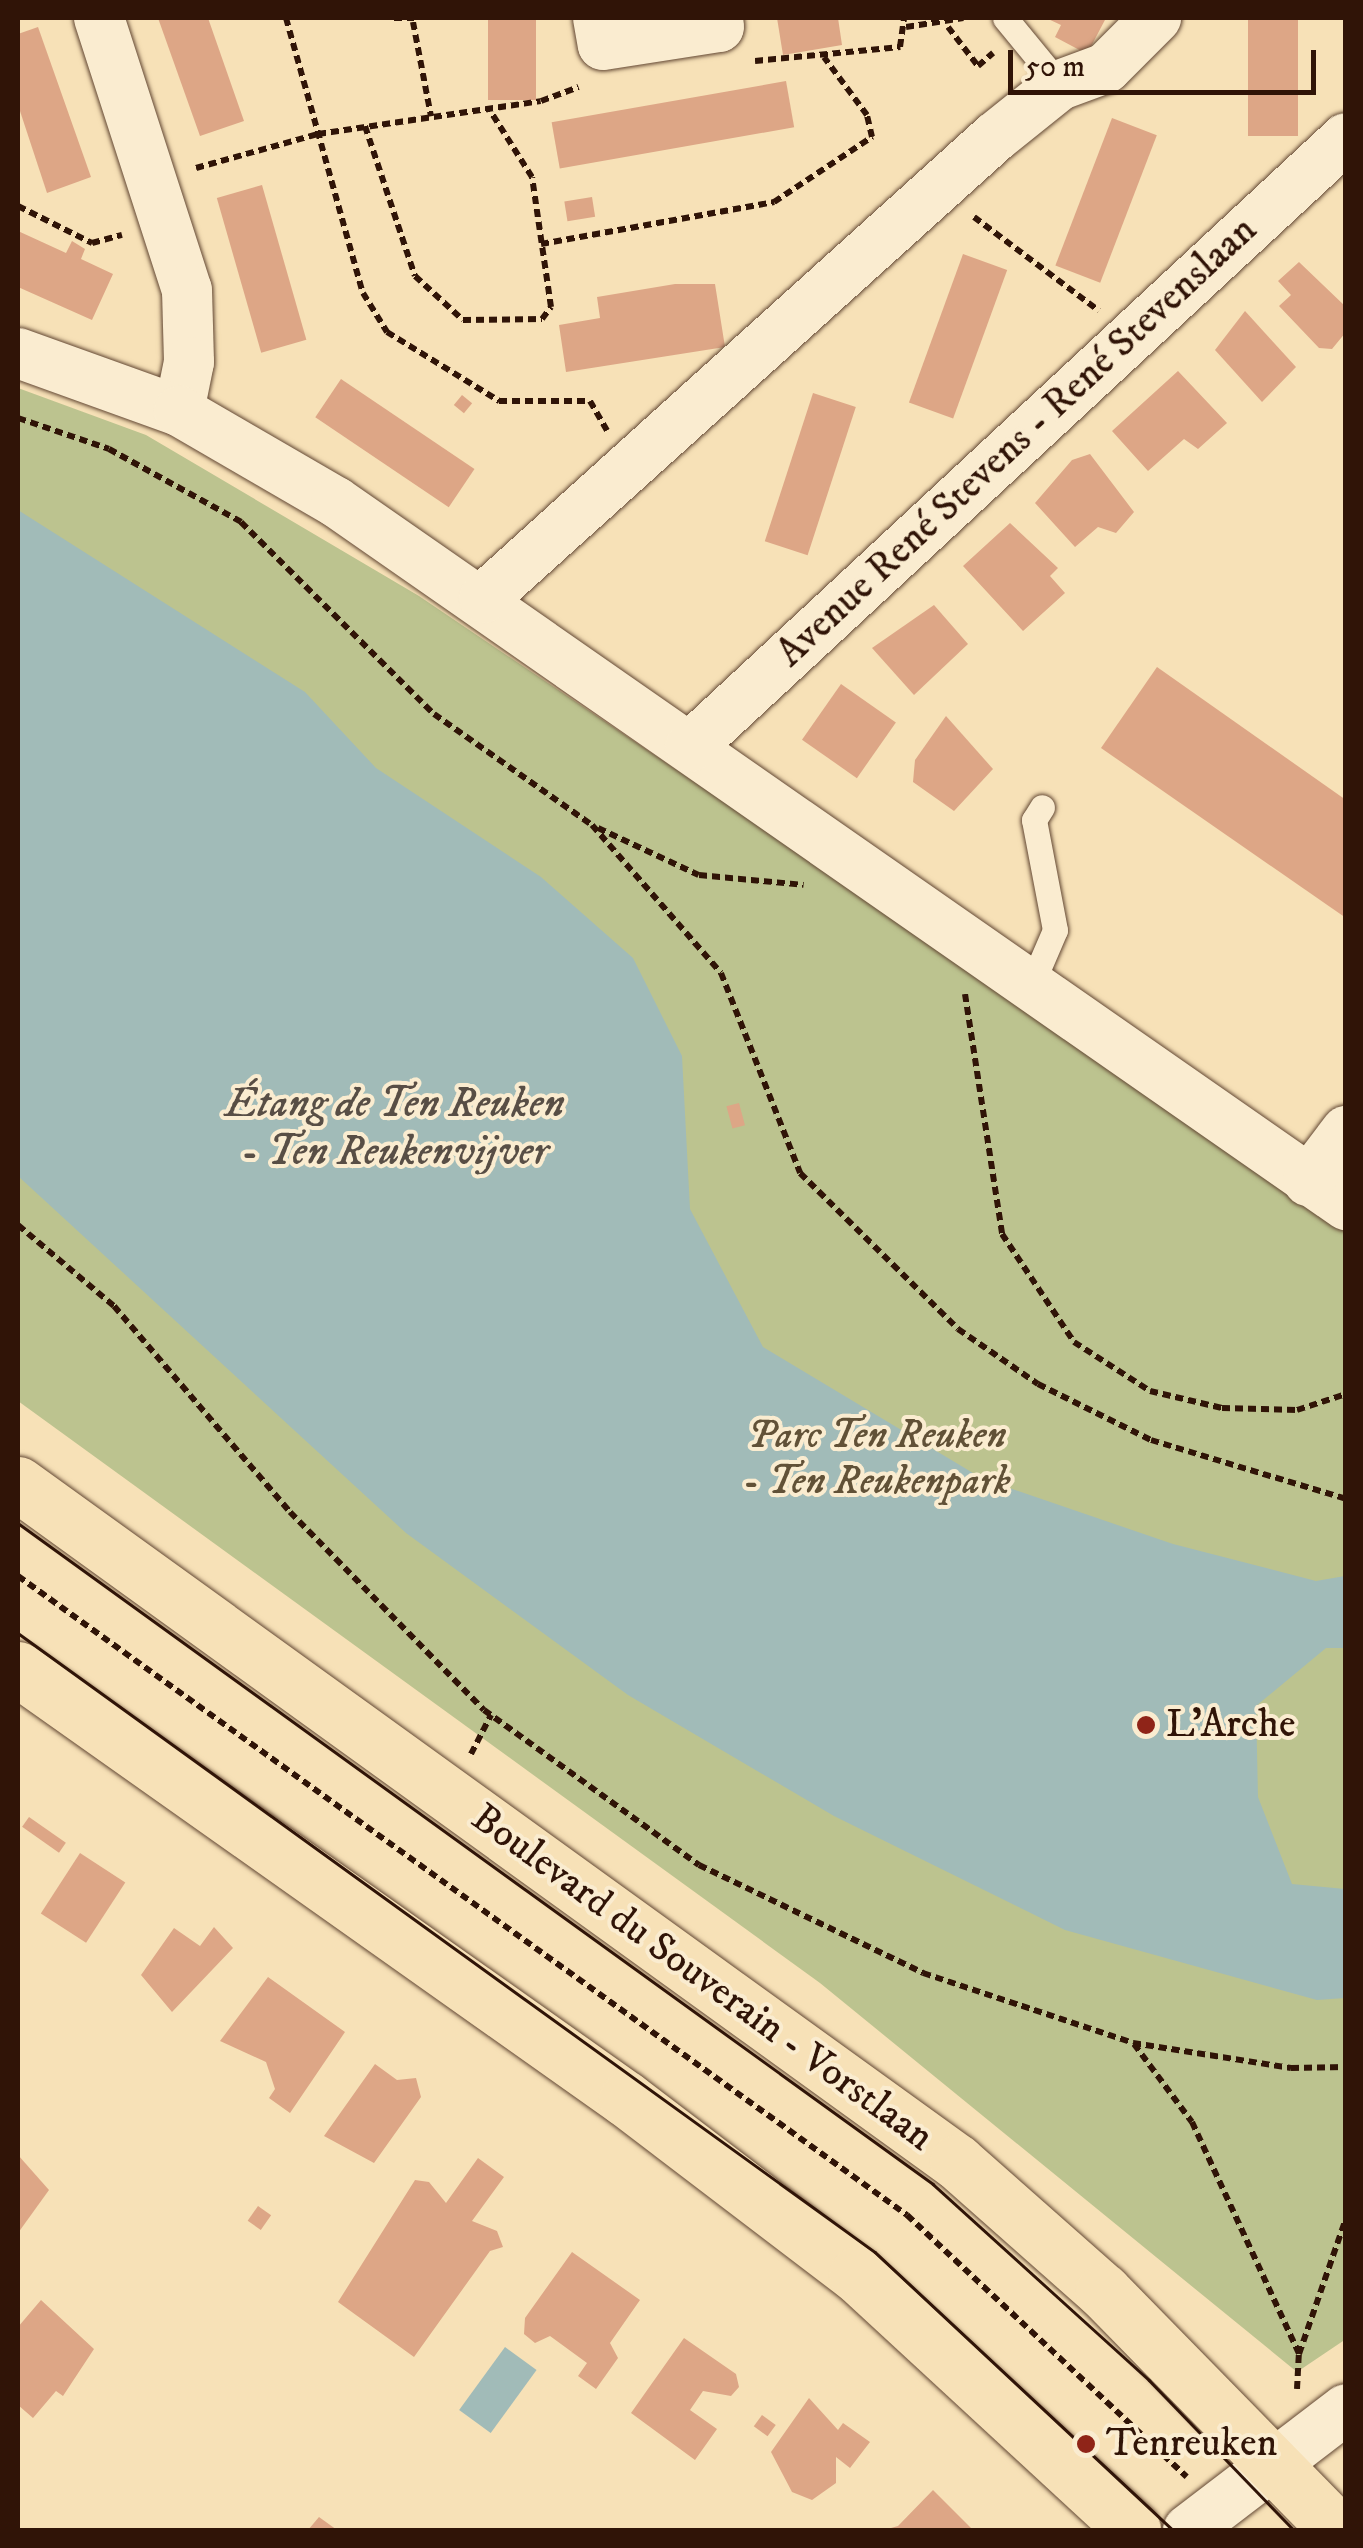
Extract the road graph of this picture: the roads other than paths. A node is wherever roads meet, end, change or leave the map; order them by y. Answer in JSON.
{"nodes":[{"id":1,"x":99,"y":18,"type":"edge"},
{"id":2,"x":598,"y":18,"type":"edge"},
{"id":3,"x":718,"y":18,"type":"edge"},
{"id":4,"x":1005,"y":18,"type":"edge"},
{"id":5,"x":1156,"y":18,"type":"edge"},
{"id":6,"x":1060,"y":85,"type":"junction"},
{"id":7,"x":1346,"y":138,"type":"edge"},
{"id":8,"x":18,"y":353,"type":"edge"},
{"id":9,"x":179,"y":411,"type":"junction"},
{"id":10,"x":484,"y":598,"type":"junction"},
{"id":11,"x":690,"y":747,"type":"junction"},
{"id":12,"x":1042,"y":808,"type":"dead end"},
{"id":13,"x":1030,"y":988,"type":"junction"},
{"id":14,"x":1346,"y":1131,"type":"edge"},
{"id":15,"x":1327,"y":1193,"type":"edge"},
{"id":16,"x":18,"y":1484,"type":"edge"},
{"id":17,"x":18,"y":1669,"type":"edge"},
{"id":18,"x":1346,"y":2409,"type":"edge"},
{"id":19,"x":1274,"y":2464,"type":"junction"},
{"id":20,"x":1202,"y":2520,"type":"edge"},
{"id":21,"x":1133,"y":2530,"type":"edge"},
{"id":22,"x":1337,"y":2530,"type":"edge"}],
"edges":[{"from":1,"to":9,"type":"street"},
{"from":2,"to":3,"type":"street"},
{"from":4,"to":6,"type":"lane"},
{"from":5,"to":6,"type":"street"},
{"from":6,"to":10,"type":"street"},
{"from":7,"to":11,"type":"street","name":"Avenue René Stevens - René Stevenslaan"},
{"from":8,"to":9,"type":"street"},
{"from":9,"to":10,"type":"street"},
{"from":10,"to":11,"type":"street"},
{"from":11,"to":13,"type":"street"},
{"from":12,"to":13,"type":"lane"},
{"from":13,"to":15,"type":"street"},
{"from":14,"to":15,"type":"street"},
{"from":16,"to":19,"type":"main road","name":"Boulevard du Souverain - Vorstlaan"},
{"from":17,"to":21,"type":"main road"},
{"from":18,"to":19,"type":"street"},
{"from":19,"to":20,"type":"street"},
{"from":19,"to":22,"type":"main road","name":"Boulevard du Souverain - Vorstlaan"}]}
